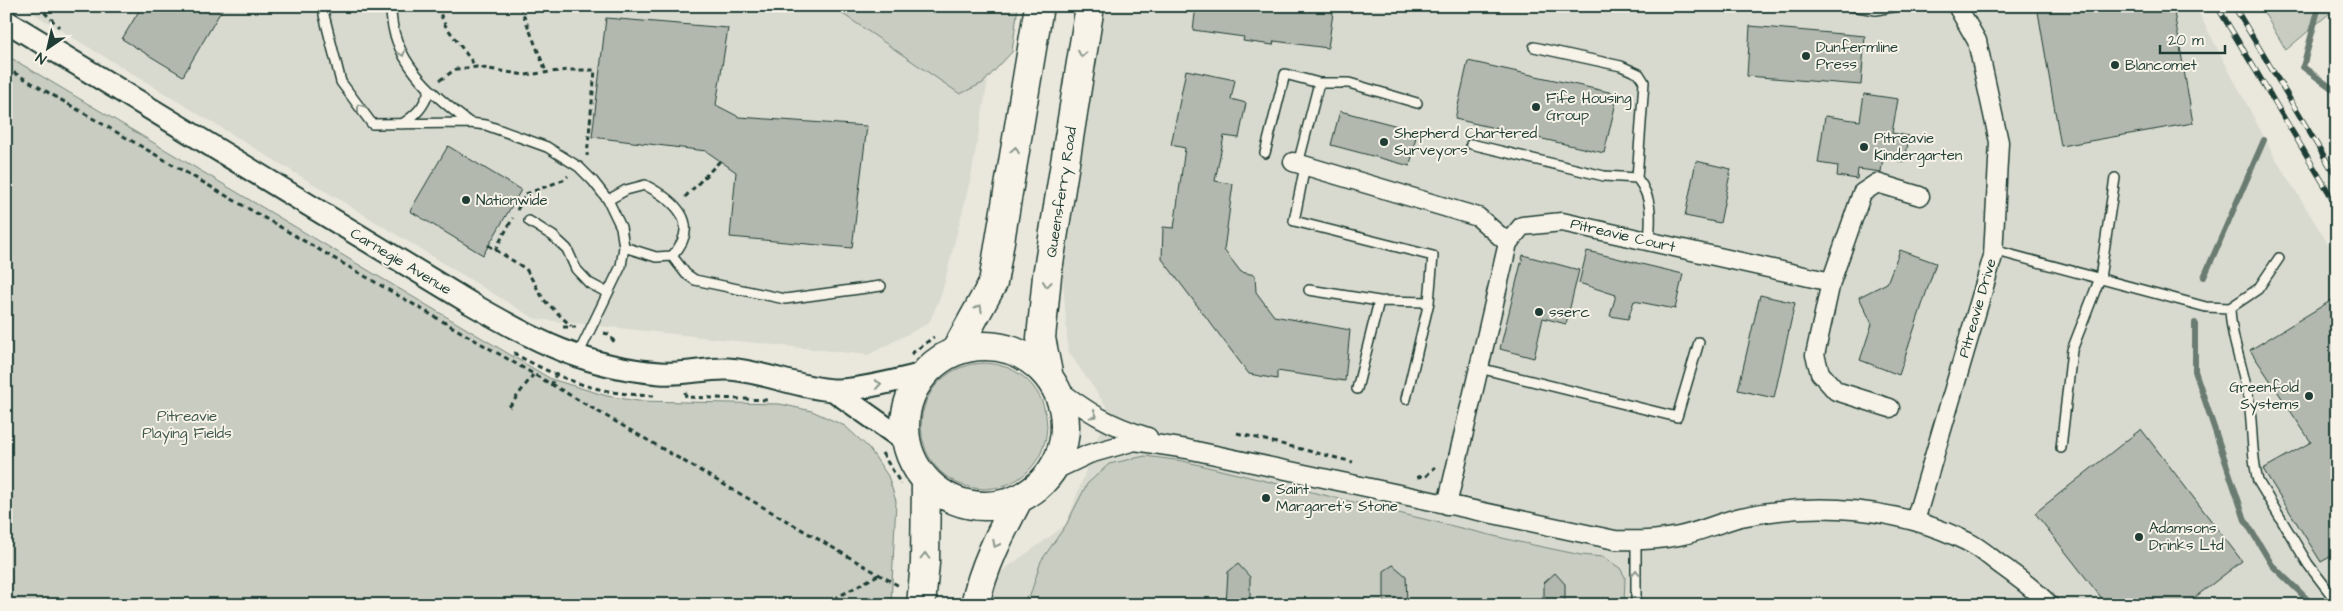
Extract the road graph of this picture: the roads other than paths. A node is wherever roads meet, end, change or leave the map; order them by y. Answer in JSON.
{"nodes":[{"id":1,"x":324,"y":6,"type":"edge"},
{"id":2,"x":391,"y":6,"type":"edge"},
{"id":3,"x":1039,"y":6,"type":"edge"},
{"id":4,"x":1090,"y":6,"type":"edge"},
{"id":5,"x":1851,"y":6,"type":"edge"},
{"id":6,"x":1897,"y":6,"type":"edge"},
{"id":7,"x":1957,"y":6,"type":"edge"},
{"id":8,"x":6,"y":21,"type":"edge"},
{"id":9,"x":1534,"y":47,"type":"dead end"},
{"id":10,"x":1319,"y":83,"type":"junction"},
{"id":11,"x":429,"y":91,"type":"junction"},
{"id":12,"x":1417,"y":103,"type":"dead end"},
{"id":13,"x":470,"y":123,"type":"junction"},
{"id":14,"x":402,"y":124,"type":"junction"},
{"id":15,"x":1471,"y":144,"type":"dead end"},
{"id":16,"x":1265,"y":153,"type":"dead end"},
{"id":17,"x":1299,"y":164,"type":"junction"},
{"id":18,"x":1637,"y":178,"type":"junction"},
{"id":19,"x":2115,"y":178,"type":"dead end"},
{"id":20,"x":1920,"y":196,"type":"dead end"},
{"id":21,"x":608,"y":200,"type":"junction"},
{"id":22,"x":529,"y":221,"type":"dead end"},
{"id":23,"x":1649,"y":241,"type":"junction"},
{"id":24,"x":1508,"y":243,"type":"junction"},
{"id":25,"x":624,"y":247,"type":"junction"},
{"id":26,"x":1993,"y":250,"type":"junction"},
{"id":27,"x":672,"y":256,"type":"junction"},
{"id":28,"x":2279,"y":258,"type":"dead end"},
{"id":29,"x":2100,"y":278,"type":"junction"},
{"id":30,"x":1831,"y":282,"type":"junction"},
{"id":31,"x":881,"y":286,"type":"dead end"},
{"id":32,"x":1309,"y":290,"type":"dead end"},
{"id":33,"x":608,"y":293,"type":"junction"},
{"id":34,"x":1379,"y":301,"type":"junction"},
{"id":35,"x":1429,"y":302,"type":"junction"},
{"id":36,"x":2230,"y":308,"type":"junction"},
{"id":37,"x":1699,"y":342,"type":"dead end"},
{"id":38,"x":947,"y":343,"type":"junction"},
{"id":39,"x":577,"y":358,"type":"junction"},
{"id":40,"x":916,"y":365,"type":"junction"},
{"id":41,"x":1479,"y":368,"type":"junction"},
{"id":42,"x":1052,"y":382,"type":"junction"},
{"id":43,"x":1357,"y":389,"type":"dead end"},
{"id":44,"x":833,"y":390,"type":"junction"},
{"id":45,"x":1406,"y":399,"type":"dead end"},
{"id":46,"x":1890,"y":408,"type":"dead end"},
{"id":47,"x":893,"y":446,"type":"junction"},
{"id":48,"x":2061,"y":448,"type":"dead end"},
{"id":49,"x":1187,"y":449,"type":"junction"},
{"id":50,"x":1053,"y":471,"type":"junction"},
{"id":51,"x":915,"y":487,"type":"junction"},
{"id":52,"x":1018,"y":500,"type":"junction"},
{"id":53,"x":1447,"y":505,"type":"junction"},
{"id":54,"x":1915,"y":521,"type":"junction"},
{"id":55,"x":1636,"y":541,"type":"junction"},
{"id":56,"x":2337,"y":602,"type":"edge"},
{"id":57,"x":921,"y":605,"type":"edge"},
{"id":58,"x":975,"y":605,"type":"edge"},
{"id":59,"x":1636,"y":605,"type":"edge"},
{"id":60,"x":2049,"y":605,"type":"edge"}],
"edges":[{"from":14,"to":1,"type":"lane","one_way":true},
{"from":2,"to":11,"type":"lane","one_way":true},
{"from":38,"to":3,"type":"main road","one_way":true},
{"from":4,"to":42,"type":"main road","name":"Queensferry Road","one_way":true},
{"from":5,"to":6,"type":"lane"},
{"from":7,"to":26,"type":"street","name":"Pitreavie Drive"},
{"from":8,"to":39,"type":"street","name":"Carnegie Avenue"},
{"from":9,"to":18,"type":"lane"},
{"from":10,"to":12,"type":"lane"},
{"from":10,"to":16,"type":"lane"},
{"from":10,"to":17,"type":"lane"},
{"from":11,"to":13,"type":"lane"},
{"from":11,"to":14,"type":"lane"},
{"from":13,"to":14,"type":"lane"},
{"from":13,"to":21,"type":"lane"},
{"from":15,"to":18,"type":"lane"},
{"from":17,"to":24,"type":"street"},
{"from":17,"to":35,"type":"lane"},
{"from":18,"to":23,"type":"lane"},
{"from":19,"to":29,"type":"lane"},
{"from":20,"to":30,"type":"street"},
{"from":21,"to":25,"type":"lane"},
{"from":21,"to":27,"type":"lane"},
{"from":22,"to":33,"type":"lane"},
{"from":23,"to":24,"type":"street","name":"Pitreavie Court"},
{"from":23,"to":30,"type":"street","name":"Pitreavie Court"},
{"from":24,"to":41,"type":"street"},
{"from":25,"to":27,"type":"lane"},
{"from":25,"to":33,"type":"lane"},
{"from":26,"to":29,"type":"lane"},
{"from":26,"to":54,"type":"street","name":"Pitreavie Drive"},
{"from":27,"to":31,"type":"lane"},
{"from":28,"to":36,"type":"lane"},
{"from":29,"to":36,"type":"lane"},
{"from":29,"to":48,"type":"lane"},
{"from":30,"to":46,"type":"street"},
{"from":32,"to":34,"type":"lane"},
{"from":33,"to":39,"type":"lane"},
{"from":34,"to":35,"type":"lane"},
{"from":34,"to":43,"type":"lane"},
{"from":35,"to":45,"type":"lane"},
{"from":36,"to":56,"type":"lane"},
{"from":37,"to":41,"type":"lane"},
{"from":38,"to":40,"type":"main road"},
{"from":38,"to":42,"type":"main road"},
{"from":39,"to":44,"type":"street","name":"Carnegie Avenue"},
{"from":44,"to":40,"type":"street","one_way":true},
{"from":40,"to":47,"type":"main road"},
{"from":41,"to":53,"type":"street"},
{"from":42,"to":49,"type":"street","one_way":true},
{"from":42,"to":50,"type":"main road"},
{"from":44,"to":47,"type":"street"},
{"from":47,"to":51,"type":"main road"},
{"from":49,"to":50,"type":"street"},
{"from":49,"to":53,"type":"street"},
{"from":50,"to":52,"type":"main road"},
{"from":51,"to":52,"type":"main road"},
{"from":57,"to":51,"type":"main road","one_way":true},
{"from":52,"to":58,"type":"main road","one_way":true},
{"from":53,"to":55,"type":"street"},
{"from":54,"to":55,"type":"street"},
{"from":54,"to":60,"type":"street"},
{"from":59,"to":55,"type":"lane","one_way":true}]}
